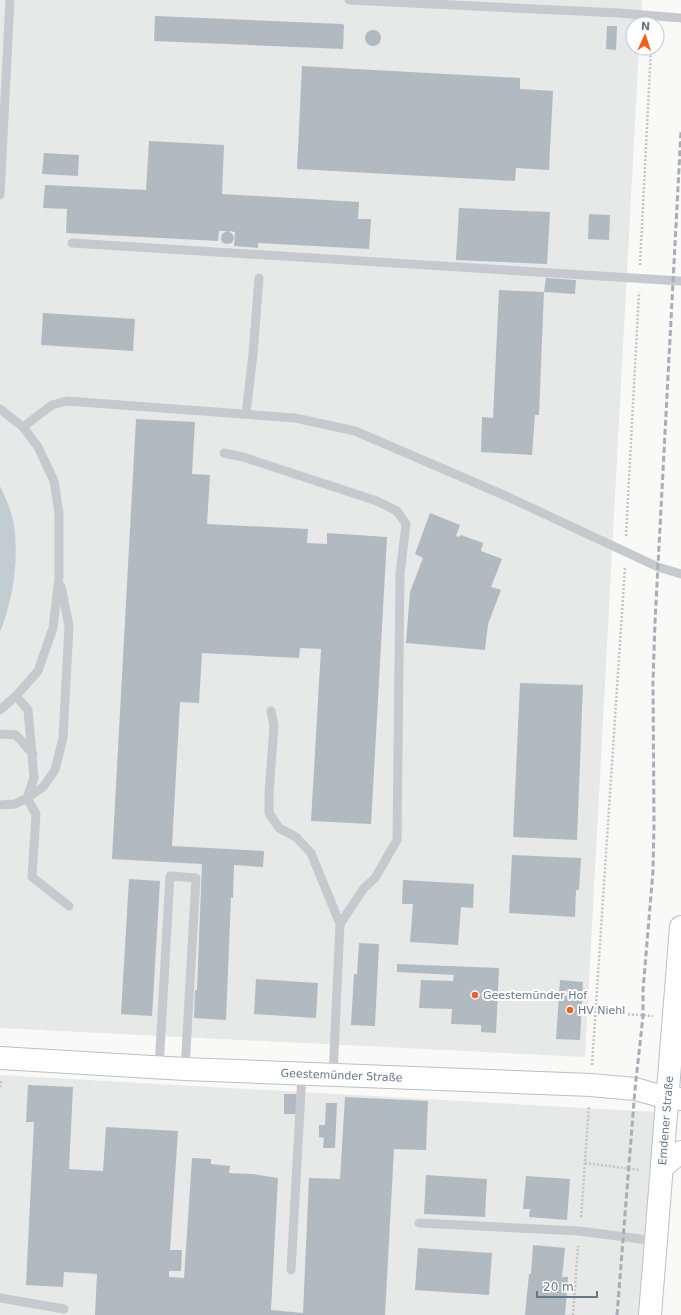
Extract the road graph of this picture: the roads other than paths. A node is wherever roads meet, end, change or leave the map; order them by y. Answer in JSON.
{"nodes":[{"id":1,"x":10,"y":0,"type":"edge"},
{"id":2,"x":349,"y":0,"type":"edge"},
{"id":3,"x":681,"y":18,"type":"edge"},
{"id":4,"x":0,"y":195,"type":"edge"},
{"id":5,"x":72,"y":243,"type":"dead end"},
{"id":6,"x":258,"y":278,"type":"dead end"},
{"id":7,"x":681,"y":281,"type":"edge"},
{"id":8,"x":0,"y":409,"type":"edge"},
{"id":9,"x":246,"y":414,"type":"junction"},
{"id":10,"x":23,"y":427,"type":"junction"},
{"id":11,"x":224,"y":453,"type":"dead end"},
{"id":12,"x":681,"y":574,"type":"edge"},
{"id":13,"x":59,"y":577,"type":"junction"},
{"id":14,"x":16,"y":696,"type":"junction"},
{"id":15,"x":0,"y":710,"type":"edge"},
{"id":16,"x":271,"y":711,"type":"dead end"},
{"id":17,"x":0,"y":734,"type":"edge"},
{"id":18,"x":33,"y":754,"type":"junction"},
{"id":19,"x":27,"y":798,"type":"junction"},
{"id":20,"x":0,"y":805,"type":"edge"},
{"id":21,"x":69,"y":906,"type":"dead end"},
{"id":22,"x":340,"y":924,"type":"junction"},
{"id":23,"x":681,"y":927,"type":"edge"},
{"id":24,"x":677,"y":1012,"type":"edge"},
{"id":25,"x":159,"y":1067,"type":"junction"},
{"id":26,"x":1,"y":1069,"type":"edge"},
{"id":27,"x":185,"y":1069,"type":"junction"},
{"id":28,"x":302,"y":1074,"type":"junction"},
{"id":29,"x":333,"y":1075,"type":"junction"},
{"id":30,"x":674,"y":1099,"type":"edge"},
{"id":31,"x":681,"y":1152,"type":"edge"},
{"id":32,"x":662,"y":1170,"type":"junction"},
{"id":33,"x":419,"y":1223,"type":"dead end"},
{"id":34,"x":656,"y":1241,"type":"junction"},
{"id":35,"x":291,"y":1270,"type":"dead end"},
{"id":36,"x":0,"y":1298,"type":"edge"},
{"id":37,"x":64,"y":1309,"type":"dead end"},
{"id":38,"x":650,"y":1315,"type":"edge"}],
"edges":[{"from":1,"to":4,"type":"lane"},
{"from":2,"to":3,"type":"lane"},
{"from":5,"to":7,"type":"lane"},
{"from":6,"to":9,"type":"lane"},
{"from":8,"to":10,"type":"lane"},
{"from":9,"to":10,"type":"lane"},
{"from":9,"to":12,"type":"lane"},
{"from":10,"to":13,"type":"lane"},
{"from":11,"to":22,"type":"lane"},
{"from":13,"to":14,"type":"lane"},
{"from":13,"to":19,"type":"lane"},
{"from":14,"to":15,"type":"lane"},
{"from":14,"to":18,"type":"lane"},
{"from":16,"to":22,"type":"lane"},
{"from":17,"to":18,"type":"lane"},
{"from":18,"to":19,"type":"lane"},
{"from":19,"to":20,"type":"lane"},
{"from":19,"to":21,"type":"lane"},
{"from":22,"to":29,"type":"lane"},
{"from":23,"to":24,"type":"street","name":"Emdener Straße"},
{"from":24,"to":30,"type":"street","name":"Emdener Straße"},
{"from":25,"to":26,"type":"street","name":"Geestemünder Straße"},
{"from":25,"to":27,"type":"street","name":"Geestemünder Straße"},
{"from":25,"to":27,"type":"lane"},
{"from":27,"to":28,"type":"street","name":"Geestemünder Straße"},
{"from":28,"to":29,"type":"street","name":"Geestemünder Straße"},
{"from":28,"to":35,"type":"lane"},
{"from":29,"to":30,"type":"street","name":"Geestemünder Straße"},
{"from":30,"to":32,"type":"street","name":"Emdener Straße"},
{"from":31,"to":32,"type":"street"},
{"from":32,"to":34,"type":"street","name":"Emdener Straße"},
{"from":33,"to":34,"type":"lane"},
{"from":34,"to":38,"type":"street","name":"Emdener Straße"},
{"from":36,"to":37,"type":"lane"}]}
